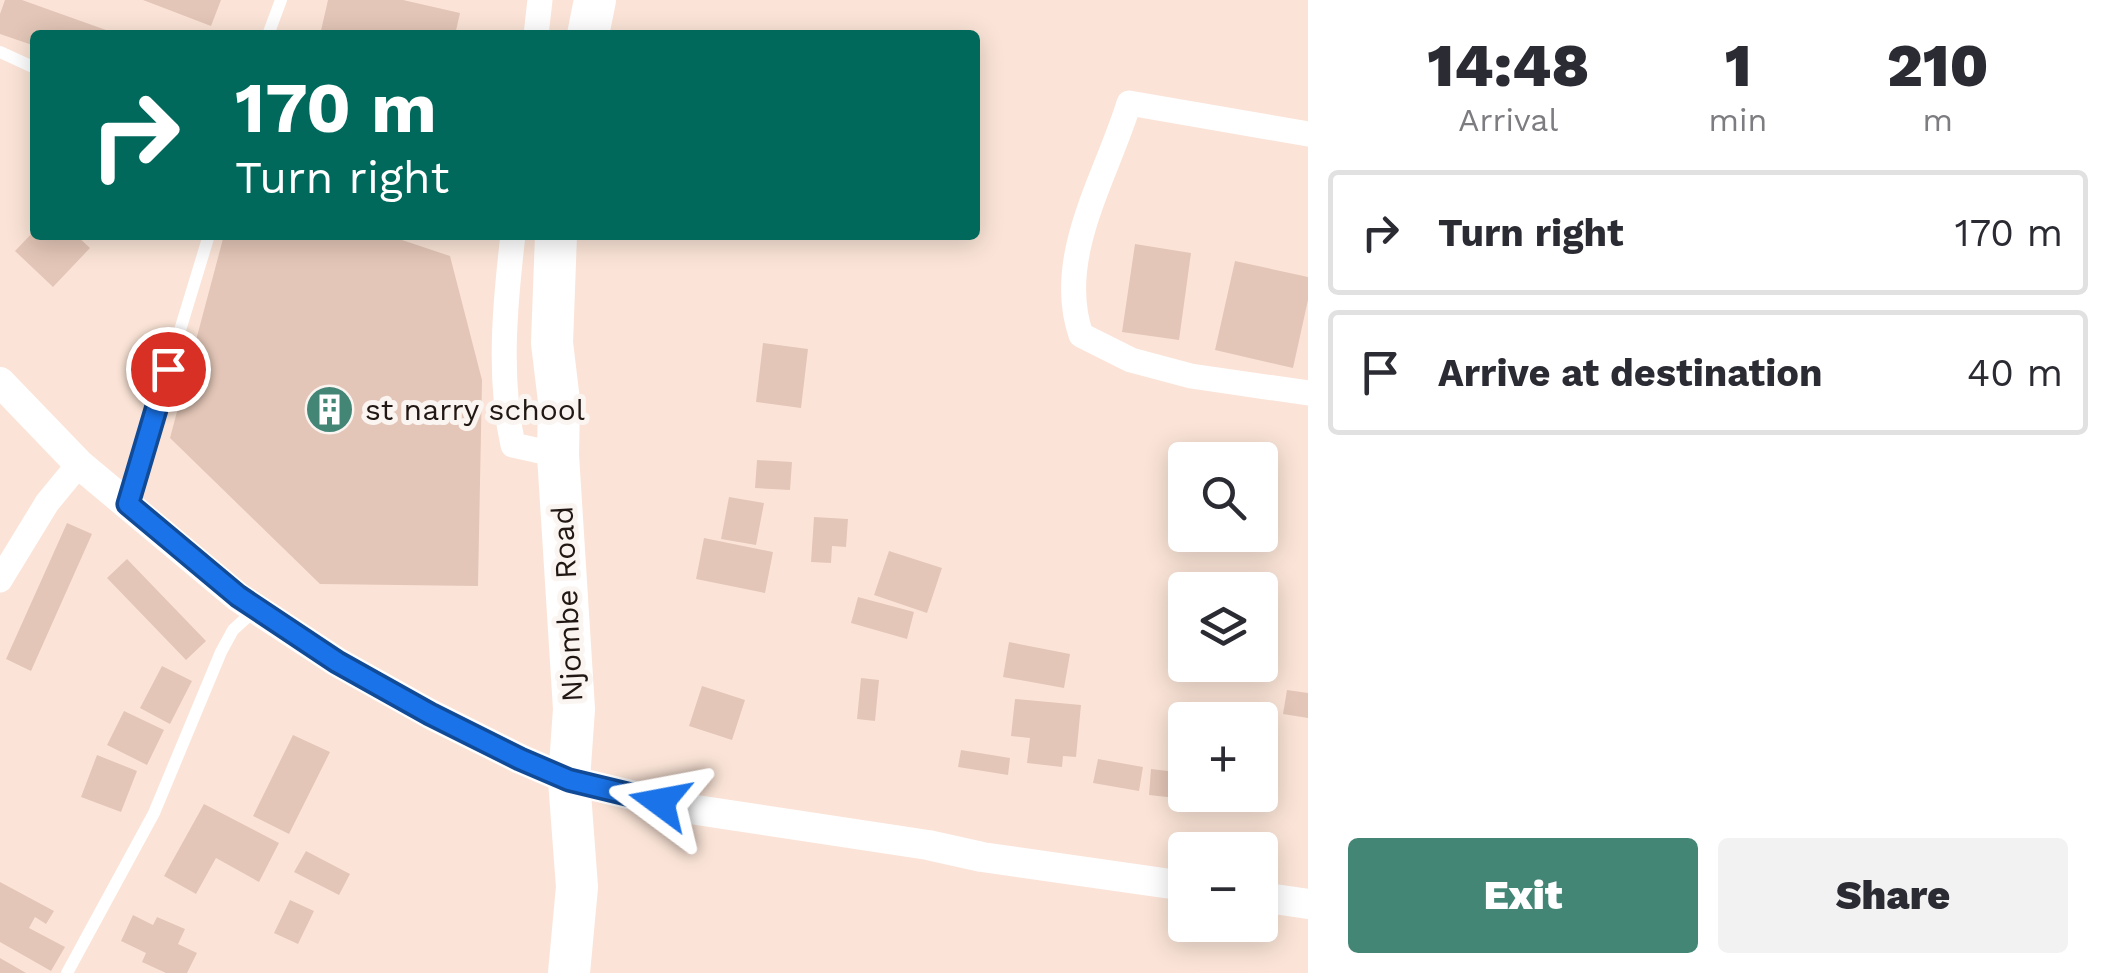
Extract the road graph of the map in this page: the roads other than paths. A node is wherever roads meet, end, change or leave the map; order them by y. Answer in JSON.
{"nodes":[{"id":1,"x":280,"y":0,"type":"edge"},
{"id":2,"x":540,"y":0,"type":"edge"},
{"id":3,"x":595,"y":0,"type":"edge"},
{"id":4,"x":270,"y":30,"type":"edge"},
{"id":5,"x":537,"y":30,"type":"edge"},
{"id":6,"x":589,"y":30,"type":"edge"},
{"id":7,"x":0,"y":52,"type":"edge"},
{"id":8,"x":30,"y":66,"type":"edge"},
{"id":9,"x":1308,"y":134,"type":"edge"},
{"id":10,"x":207,"y":240,"type":"edge"},
{"id":11,"x":513,"y":240,"type":"edge"},
{"id":12,"x":556,"y":240,"type":"edge"},
{"id":13,"x":0,"y":382,"type":"edge"},
{"id":14,"x":1308,"y":393,"type":"edge"},
{"id":15,"x":558,"y":455,"type":"junction"},
{"id":16,"x":79,"y":464,"type":"junction"},
{"id":17,"x":128,"y":504,"type":"junction"},
{"id":18,"x":0,"y":580,"type":"edge"},
{"id":19,"x":257,"y":608,"type":"junction"},
{"id":20,"x":569,"y":780,"type":"junction"},
{"id":21,"x":1168,"y":884,"type":"edge"},
{"id":22,"x":1278,"y":900,"type":"edge"},
{"id":23,"x":1308,"y":904,"type":"edge"},
{"id":24,"x":67,"y":973,"type":"edge"},
{"id":25,"x":568,"y":973,"type":"edge"}],
"edges":[{"from":1,"to":4,"type":"lane"},
{"from":2,"to":5,"type":"street"},
{"from":3,"to":6,"type":"highway"},
{"from":7,"to":8,"type":"lane"},
{"from":9,"to":14,"type":"street"},
{"from":10,"to":17,"type":"lane"},
{"from":11,"to":15,"type":"street"},
{"from":12,"to":15,"type":"highway","name":"Njombe Road"},
{"from":13,"to":16,"type":"street"},
{"from":15,"to":20,"type":"highway","name":"Njombe Road"},
{"from":16,"to":17,"type":"street"},
{"from":16,"to":18,"type":"street"},
{"from":17,"to":19,"type":"street"},
{"from":19,"to":20,"type":"street"},
{"from":19,"to":24,"type":"lane"},
{"from":20,"to":21,"type":"street"},
{"from":20,"to":25,"type":"highway","name":"Njombe Road"},
{"from":22,"to":23,"type":"street"}]}
